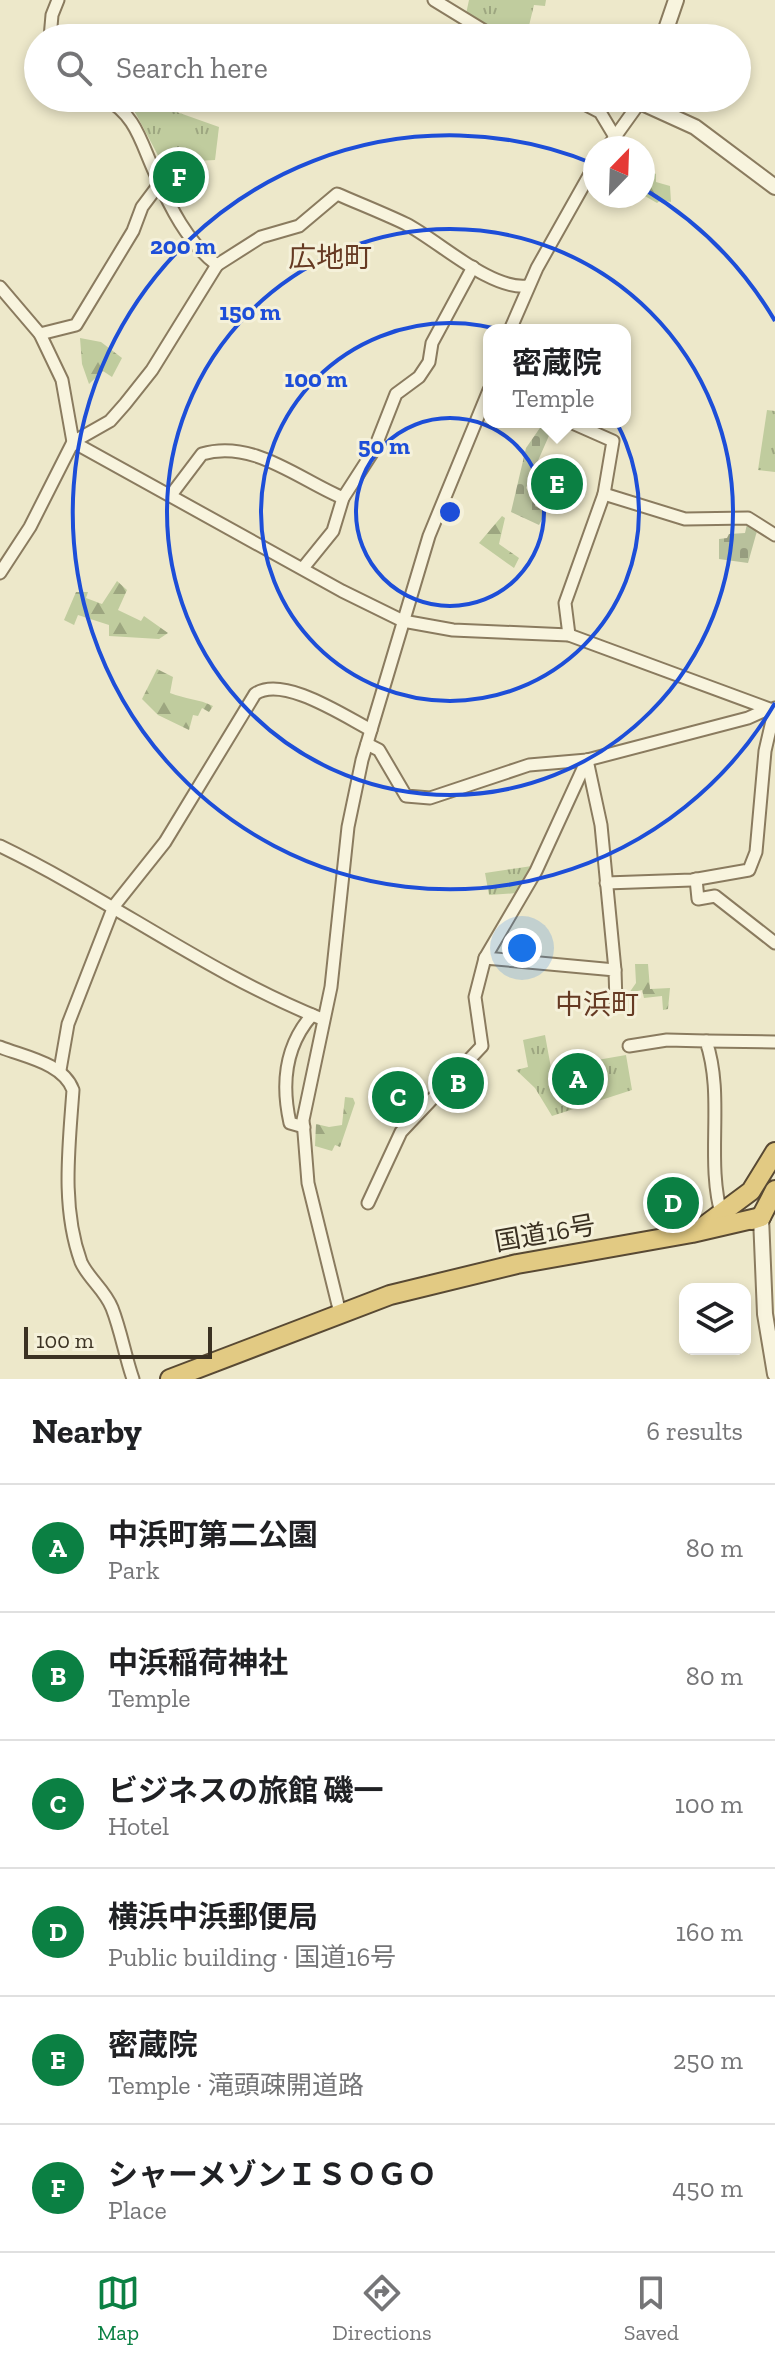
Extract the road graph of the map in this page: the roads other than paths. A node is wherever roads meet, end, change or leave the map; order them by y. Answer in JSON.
{"nodes":[{"id":1,"x":58,"y":0,"type":"edge"},
{"id":2,"x":434,"y":0,"type":"edge"},
{"id":3,"x":676,"y":0,"type":"edge"},
{"id":4,"x":51,"y":24,"type":"edge"},
{"id":5,"x":473,"y":24,"type":"edge"},
{"id":6,"x":668,"y":24,"type":"edge"},
{"id":7,"x":124,"y":112,"type":"edge"},
{"id":8,"x":600,"y":112,"type":"edge"},
{"id":9,"x":633,"y":112,"type":"edge"},
{"id":10,"x":665,"y":112,"type":"edge"},
{"id":11,"x":614,"y":136,"type":"edge"},
{"id":12,"x":616,"y":136,"type":"edge"},
{"id":13,"x":160,"y":183,"type":"junction"},
{"id":14,"x":583,"y":186,"type":"edge"},
{"id":15,"x":775,"y":187,"type":"edge"},
{"id":16,"x":217,"y":265,"type":"junction"},
{"id":17,"x":473,"y":267,"type":"junction"},
{"id":18,"x":527,"y":286,"type":"junction"},
{"id":19,"x":0,"y":287,"type":"edge"},
{"id":20,"x":512,"y":324,"type":"edge"},
{"id":21,"x":40,"y":334,"type":"junction"},
{"id":22,"x":483,"y":404,"type":"edge"},
{"id":23,"x":584,"y":428,"type":"edge"},
{"id":24,"x":73,"y":442,"type":"junction"},
{"id":25,"x":604,"y":494,"type":"junction"},
{"id":26,"x":171,"y":495,"type":"junction"},
{"id":27,"x":343,"y":498,"type":"junction"},
{"id":28,"x":775,"y":535,"type":"edge"},
{"id":29,"x":303,"y":568,"type":"junction"},
{"id":30,"x":0,"y":573,"type":"edge"},
{"id":31,"x":403,"y":621,"type":"junction"},
{"id":32,"x":569,"y":635,"type":"junction"},
{"id":33,"x":773,"y":710,"type":"edge"},
{"id":34,"x":371,"y":730,"type":"junction"},
{"id":35,"x":367,"y":744,"type":"junction"},
{"id":36,"x":587,"y":760,"type":"junction"},
{"id":37,"x":0,"y":846,"type":"edge"},
{"id":38,"x":696,"y":879,"type":"junction"},
{"id":39,"x":606,"y":883,"type":"junction"},
{"id":40,"x":114,"y":906,"type":"junction"},
{"id":41,"x":775,"y":943,"type":"edge"},
{"id":42,"x":485,"y":958,"type":"junction"},
{"id":43,"x":615,"y":970,"type":"junction"},
{"id":44,"x":616,"y":1003,"type":"dead end"},
{"id":45,"x":317,"y":1017,"type":"junction"},
{"id":46,"x":706,"y":1041,"type":"junction"},
{"id":47,"x":775,"y":1042,"type":"edge"},
{"id":48,"x":629,"y":1046,"type":"dead end"},
{"id":49,"x":0,"y":1047,"type":"edge"},
{"id":50,"x":60,"y":1070,"type":"junction"},
{"id":51,"x":304,"y":1127,"type":"junction"},
{"id":52,"x":775,"y":1152,"type":"edge"},
{"id":53,"x":775,"y":1190,"type":"edge"},
{"id":54,"x":368,"y":1203,"type":"dead end"},
{"id":55,"x":761,"y":1217,"type":"junction"},
{"id":56,"x":724,"y":1224,"type":"junction"},
{"id":57,"x":346,"y":1310,"type":"junction"},
{"id":58,"x":775,"y":1374,"type":"edge"},
{"id":59,"x":173,"y":1378,"type":"edge"},
{"id":60,"x":133,"y":1379,"type":"edge"}],
"edges":[{"from":1,"to":4,"type":"street"},
{"from":2,"to":5,"type":"street"},
{"from":3,"to":6,"type":"street"},
{"from":7,"to":13,"type":"street"},
{"from":8,"to":11,"type":"street"},
{"from":9,"to":12,"type":"street"},
{"from":10,"to":15,"type":"street"},
{"from":13,"to":16,"type":"street"},
{"from":13,"to":21,"type":"street"},
{"from":14,"to":18,"type":"street"},
{"from":16,"to":17,"type":"street"},
{"from":16,"to":24,"type":"street"},
{"from":17,"to":18,"type":"street"},
{"from":17,"to":27,"type":"street"},
{"from":18,"to":20,"type":"street"},
{"from":19,"to":21,"type":"street"},
{"from":21,"to":24,"type":"street"},
{"from":22,"to":31,"type":"street"},
{"from":23,"to":25,"type":"street"},
{"from":24,"to":26,"type":"street"},
{"from":24,"to":30,"type":"street"},
{"from":25,"to":28,"type":"street"},
{"from":25,"to":32,"type":"street"},
{"from":26,"to":27,"type":"street"},
{"from":26,"to":29,"type":"street"},
{"from":27,"to":29,"type":"street"},
{"from":29,"to":31,"type":"street"},
{"from":31,"to":32,"type":"street"},
{"from":31,"to":34,"type":"street"},
{"from":32,"to":33,"type":"street"},
{"from":33,"to":36,"type":"street"},
{"from":33,"to":38,"type":"street"},
{"from":34,"to":35,"type":"street"},
{"from":34,"to":40,"type":"street"},
{"from":35,"to":36,"type":"street"},
{"from":35,"to":45,"type":"street"},
{"from":36,"to":39,"type":"street"},
{"from":36,"to":42,"type":"street"},
{"from":37,"to":40,"type":"street"},
{"from":38,"to":39,"type":"street"},
{"from":38,"to":41,"type":"street"},
{"from":39,"to":43,"type":"street"},
{"from":40,"to":45,"type":"street"},
{"from":40,"to":50,"type":"street"},
{"from":42,"to":43,"type":"street"},
{"from":42,"to":54,"type":"street"},
{"from":43,"to":44,"type":"street"},
{"from":45,"to":51,"type":"street"},
{"from":45,"to":51,"type":"street"},
{"from":46,"to":47,"type":"street"},
{"from":46,"to":48,"type":"street"},
{"from":46,"to":56,"type":"street"},
{"from":49,"to":50,"type":"street"},
{"from":50,"to":60,"type":"street"},
{"from":51,"to":57,"type":"street"},
{"from":52,"to":56,"type":"highway","name":"国道16号"},
{"from":53,"to":55,"type":"highway"},
{"from":55,"to":56,"type":"highway","name":"国道16号"},
{"from":55,"to":58,"type":"street"},
{"from":56,"to":57,"type":"highway","name":"国道16号"},
{"from":57,"to":59,"type":"highway","name":"国道16号"}]}
